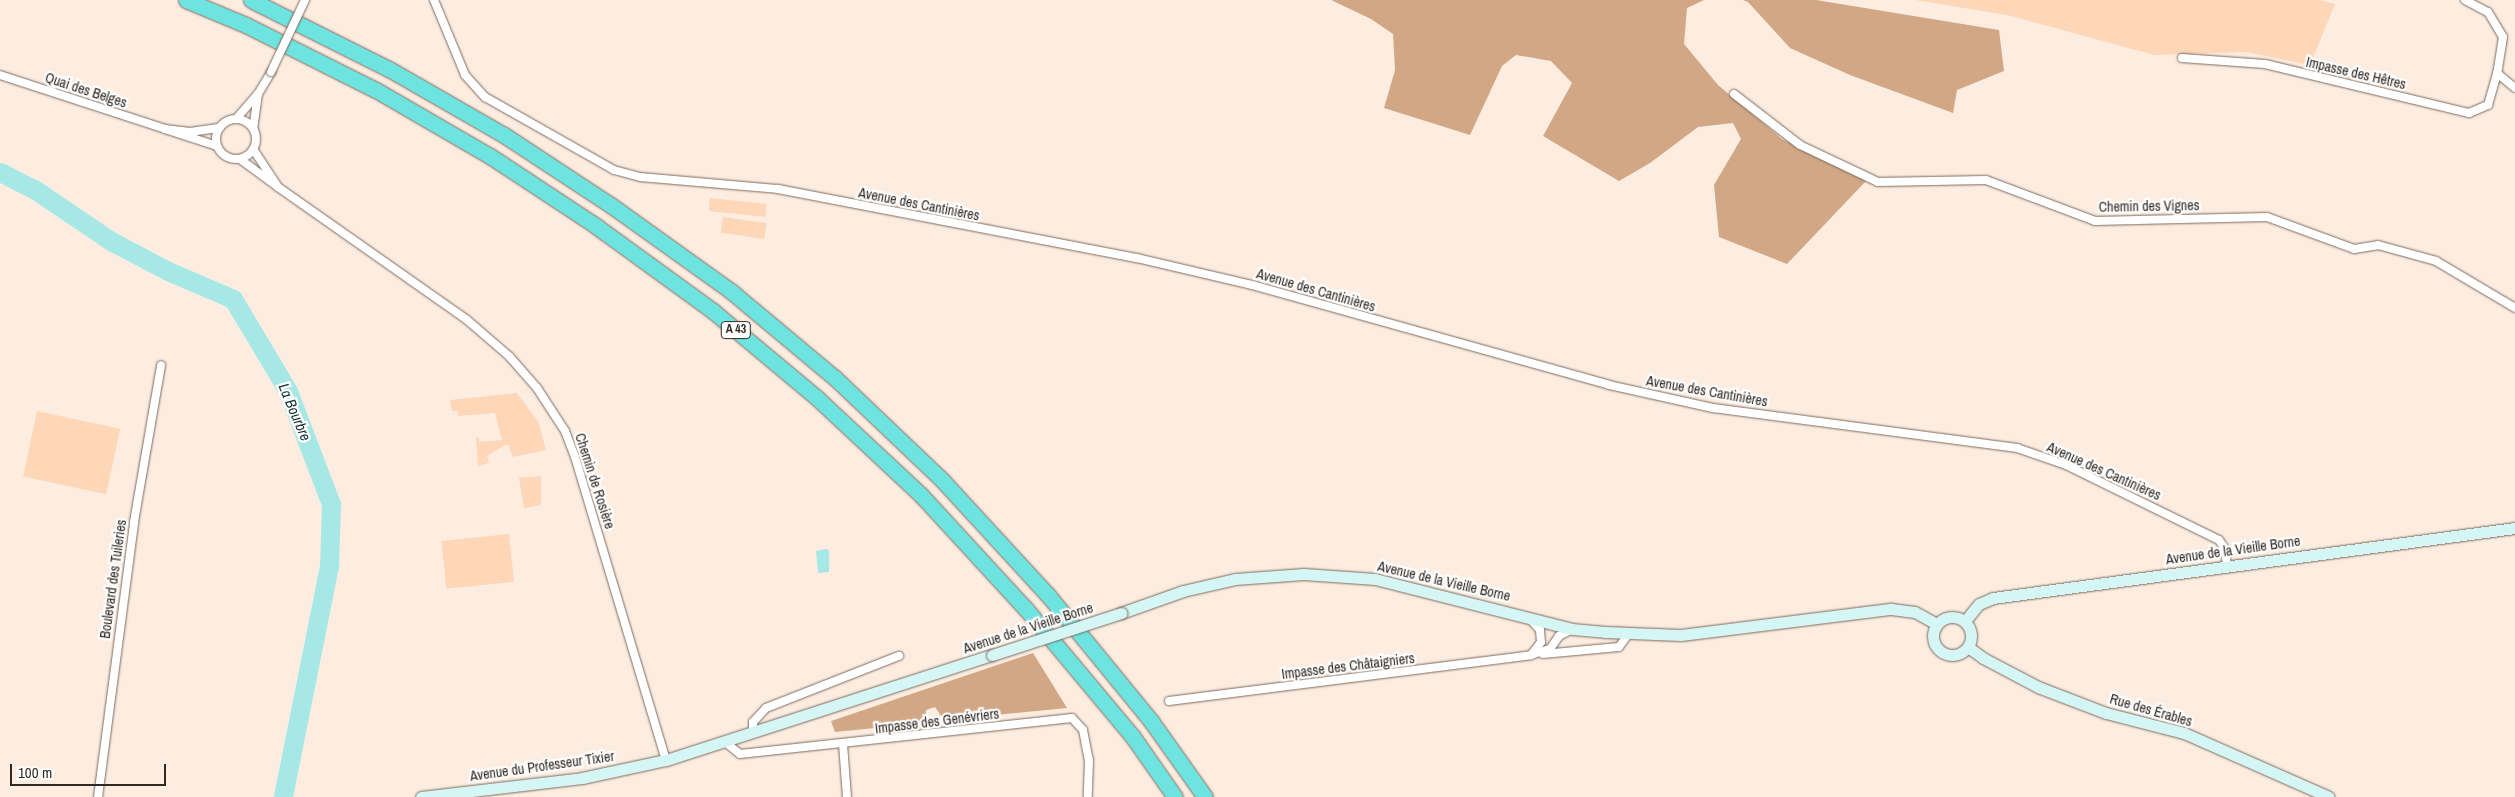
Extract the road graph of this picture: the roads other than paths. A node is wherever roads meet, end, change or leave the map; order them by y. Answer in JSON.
{"nodes":[{"id":1,"x":186,"y":0,"type":"edge"},
{"id":2,"x":251,"y":0,"type":"edge"},
{"id":3,"x":305,"y":0,"type":"edge"},
{"id":4,"x":434,"y":0,"type":"edge"},
{"id":5,"x":2465,"y":0,"type":"edge"},
{"id":6,"x":2182,"y":58,"type":"dead end"},
{"id":7,"x":2497,"y":73,"type":"junction"},
{"id":8,"x":0,"y":75,"type":"edge"},
{"id":9,"x":2515,"y":88,"type":"edge"},
{"id":10,"x":258,"y":94,"type":"junction"},
{"id":11,"x":1734,"y":94,"type":"dead end"},
{"id":12,"x":236,"y":120,"type":"junction"},
{"id":13,"x":220,"y":128,"type":"junction"},
{"id":14,"x":253,"y":128,"type":"junction"},
{"id":15,"x":165,"y":129,"type":"junction"},
{"id":16,"x":217,"y":146,"type":"junction"},
{"id":17,"x":253,"y":149,"type":"junction"},
{"id":18,"x":240,"y":159,"type":"junction"},
{"id":19,"x":278,"y":187,"type":"junction"},
{"id":20,"x":2515,"y":308,"type":"edge"},
{"id":21,"x":161,"y":365,"type":"dead end"},
{"id":22,"x":2515,"y":528,"type":"edge"},
{"id":23,"x":2227,"y":566,"type":"junction"},
{"id":24,"x":1528,"y":616,"type":"junction"},
{"id":25,"x":1965,"y":621,"type":"junction"},
{"id":26,"x":1937,"y":624,"type":"junction"},
{"id":27,"x":1572,"y":629,"type":"junction"},
{"id":28,"x":1629,"y":634,"type":"junction"},
{"id":29,"x":1968,"y":647,"type":"junction"},
{"id":30,"x":900,"y":656,"type":"dead end"},
{"id":31,"x":1531,"y":656,"type":"junction"},
{"id":32,"x":1169,"y":701,"type":"dead end"},
{"id":33,"x":753,"y":733,"type":"junction"},
{"id":34,"x":725,"y":742,"type":"junction"},
{"id":35,"x":843,"y":744,"type":"junction"},
{"id":36,"x":666,"y":760,"type":"junction"},
{"id":37,"x":98,"y":797,"type":"edge"},
{"id":38,"x":421,"y":797,"type":"edge"},
{"id":39,"x":847,"y":797,"type":"edge"},
{"id":40,"x":1088,"y":797,"type":"edge"},
{"id":41,"x":1175,"y":797,"type":"edge"},
{"id":42,"x":1205,"y":797,"type":"edge"},
{"id":43,"x":2329,"y":797,"type":"edge"}],
"edges":[{"from":1,"to":41,"type":"highway","number":"A 43"},
{"from":2,"to":42,"type":"highway","number":"A 43"},
{"from":3,"to":10,"type":"street","bridge":true},
{"from":4,"to":23,"type":"street","name":"Avenue des Cantinières"},
{"from":5,"to":7,"type":"street"},
{"from":6,"to":7,"type":"street","name":"Impasse des Hêtres"},
{"from":7,"to":9,"type":"street"},
{"from":8,"to":15,"type":"street","name":"Quai des Belges"},
{"from":10,"to":12,"type":"street"},
{"from":10,"to":14,"type":"street"},
{"from":11,"to":20,"type":"street","name":"Chemin des Vignes"},
{"from":12,"to":13,"type":"street"},
{"from":12,"to":14,"type":"street"},
{"from":13,"to":15,"type":"street","name":"Quai des Belges"},
{"from":13,"to":16,"type":"street"},
{"from":14,"to":17,"type":"street"},
{"from":15,"to":16,"type":"street","name":"Quai des Belges"},
{"from":16,"to":18,"type":"street"},
{"from":17,"to":18,"type":"street"},
{"from":17,"to":19,"type":"street","name":"Chemin de Rosière"},
{"from":18,"to":19,"type":"street","name":"Chemin de Rosière"},
{"from":19,"to":36,"type":"street","name":"Chemin de Rosière"},
{"from":21,"to":37,"type":"street","name":"Boulevard des Tuileries"},
{"from":22,"to":23,"type":"main road","name":"Avenue de la Vieille Borne"},
{"from":23,"to":25,"type":"main road","name":"Avenue de la Vieille Borne"},
{"from":24,"to":27,"type":"main road","name":"Avenue de la Vieille Borne"},
{"from":24,"to":31,"type":"street"},
{"from":24,"to":33,"type":"main road","name":"Avenue de la Vieille Borne","bridge":true},
{"from":25,"to":26,"type":"main road"},
{"from":25,"to":29,"type":"main road"},
{"from":26,"to":28,"type":"main road","name":"Avenue de la Vieille Borne"},
{"from":26,"to":29,"type":"main road"},
{"from":27,"to":28,"type":"main road","name":"Avenue de la Vieille Borne"},
{"from":27,"to":31,"type":"street","name":"Impasse des Châtaigniers"},
{"from":28,"to":31,"type":"street"},
{"from":29,"to":43,"type":"main road","name":"Rue des Érables"},
{"from":30,"to":33,"type":"street"},
{"from":31,"to":32,"type":"street","name":"Impasse des Châtaigniers"},
{"from":33,"to":34,"type":"main road","name":"Avenue de la Vieille Borne"},
{"from":34,"to":35,"type":"street","name":"Impasse des Genévriers"},
{"from":34,"to":36,"type":"main road","name":"Avenue de la Vieille Borne"},
{"from":35,"to":39,"type":"street"},
{"from":35,"to":40,"type":"street","name":"Impasse des Genévriers"},
{"from":36,"to":38,"type":"main road","name":"Avenue du Professeur Tixier"}]}
